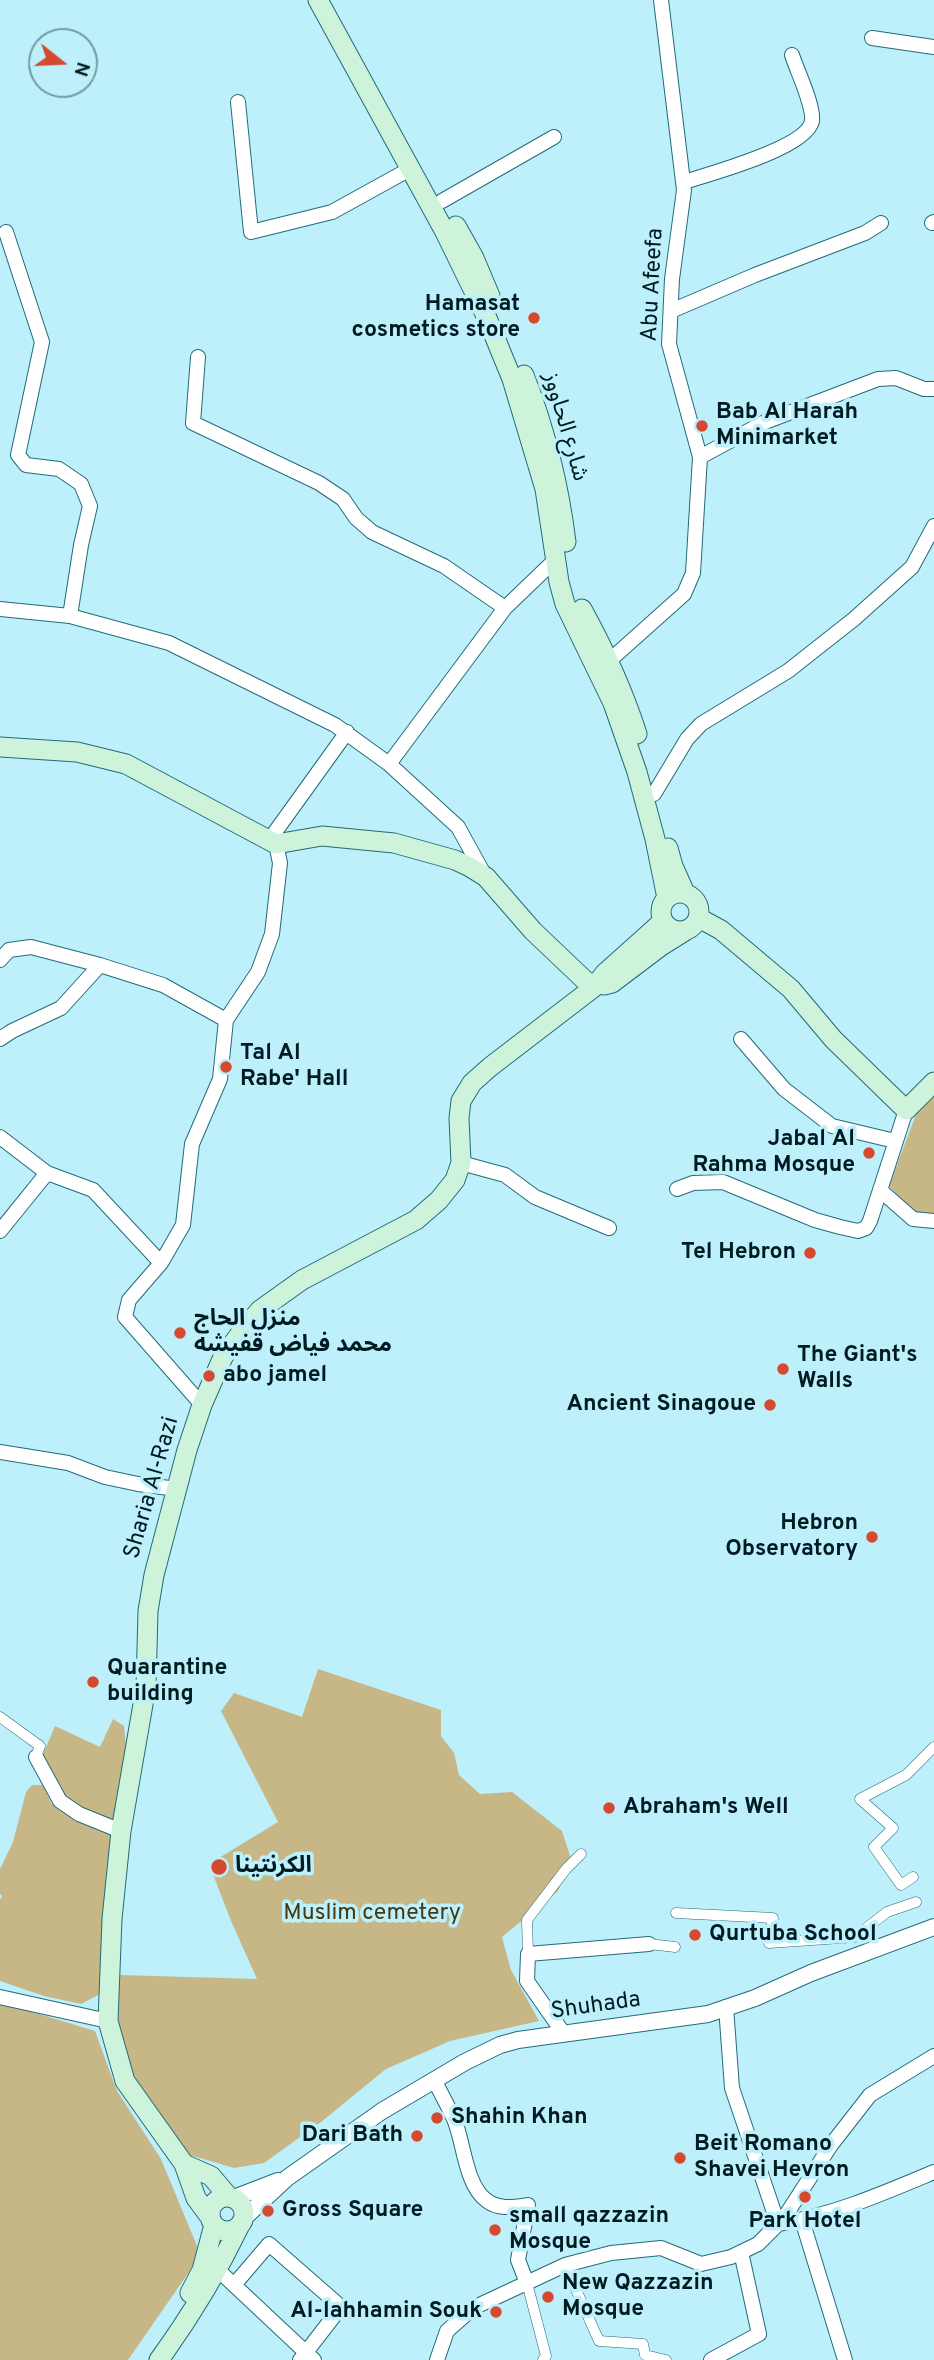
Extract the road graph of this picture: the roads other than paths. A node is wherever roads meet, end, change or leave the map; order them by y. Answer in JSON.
{"nodes":[{"id":1,"x":318,"y":0,"type":"edge"},
{"id":2,"x":332,"y":0,"type":"edge"},
{"id":3,"x":662,"y":0,"type":"edge"},
{"id":4,"x":872,"y":38,"type":"dead end"},
{"id":5,"x":934,"y":47,"type":"edge"},
{"id":6,"x":792,"y":55,"type":"dead end"},
{"id":7,"x":238,"y":102,"type":"dead end"},
{"id":8,"x":554,"y":137,"type":"dead end"},
{"id":9,"x":410,"y":169,"type":"junction"},
{"id":10,"x":684,"y":182,"type":"junction"},
{"id":11,"x":442,"y":201,"type":"junction"},
{"id":12,"x":881,"y":223,"type":"dead end"},
{"id":13,"x":6,"y":232,"type":"dead end"},
{"id":14,"x":671,"y":311,"type":"junction"},
{"id":15,"x":198,"y":357,"type":"dead end"},
{"id":16,"x":934,"y":389,"type":"edge"},
{"id":17,"x":700,"y":457,"type":"junction"},
{"id":18,"x":934,"y":526,"type":"edge"},
{"id":19,"x":555,"y":560,"type":"junction"},
{"id":20,"x":505,"y":608,"type":"junction"},
{"id":21,"x":0,"y":609,"type":"edge"},
{"id":22,"x":70,"y":616,"type":"junction"},
{"id":23,"x":609,"y":661,"type":"junction"},
{"id":24,"x":347,"y":732,"type":"junction"},
{"id":25,"x":0,"y":747,"type":"edge"},
{"id":26,"x":389,"y":764,"type":"junction"},
{"id":27,"x":654,"y":794,"type":"junction"},
{"id":28,"x":273,"y":841,"type":"junction"},
{"id":29,"x":486,"y":877,"type":"junction"},
{"id":30,"x":676,"y":895,"type":"junction"},
{"id":31,"x":663,"y":922,"type":"junction"},
{"id":32,"x":692,"y":924,"type":"junction"},
{"id":33,"x":0,"y":960,"type":"edge"},
{"id":34,"x":100,"y":965,"type":"junction"},
{"id":35,"x":593,"y":988,"type":"junction"},
{"id":36,"x":226,"y":1020,"type":"junction"},
{"id":37,"x":0,"y":1039,"type":"edge"},
{"id":38,"x":741,"y":1039,"type":"dead end"},
{"id":39,"x":934,"y":1082,"type":"edge"},
{"id":40,"x":906,"y":1110,"type":"junction"},
{"id":41,"x":0,"y":1137,"type":"edge"},
{"id":42,"x":895,"y":1141,"type":"junction"},
{"id":43,"x":461,"y":1163,"type":"junction"},
{"id":44,"x":47,"y":1173,"type":"junction"},
{"id":45,"x":677,"y":1189,"type":"dead end"},
{"id":46,"x":880,"y":1190,"type":"junction"},
{"id":47,"x":934,"y":1221,"type":"edge"},
{"id":48,"x":609,"y":1228,"type":"dead end"},
{"id":49,"x":0,"y":1231,"type":"edge"},
{"id":50,"x":161,"y":1263,"type":"junction"},
{"id":51,"x":202,"y":1405,"type":"junction"},
{"id":52,"x":0,"y":1452,"type":"edge"},
{"id":53,"x":177,"y":1489,"type":"junction"},
{"id":54,"x":0,"y":1717,"type":"edge"},
{"id":55,"x":934,"y":1747,"type":"edge"},
{"id":56,"x":36,"y":1757,"type":"joint"},
{"id":57,"x":121,"y":1831,"type":"junction"},
{"id":58,"x":581,"y":1854,"type":"dead end"},
{"id":59,"x":913,"y":1877,"type":"dead end"},
{"id":60,"x":916,"y":1902,"type":"dead end"},
{"id":61,"x":676,"y":1913,"type":"dead end"},
{"id":62,"x":934,"y":1927,"type":"edge"},
{"id":63,"x":649,"y":1944,"type":"joint"},
{"id":64,"x":675,"y":1947,"type":"dead end"},
{"id":65,"x":528,"y":1954,"type":"junction"},
{"id":66,"x":0,"y":1997,"type":"edge"},
{"id":67,"x":726,"y":2007,"type":"junction"},
{"id":68,"x":108,"y":2021,"type":"junction"},
{"id":69,"x":565,"y":2034,"type":"junction"},
{"id":70,"x":934,"y":2056,"type":"edge"},
{"id":71,"x":434,"y":2080,"type":"junction"},
{"id":72,"x":184,"y":2164,"type":"junction"},
{"id":73,"x":934,"y":2172,"type":"edge"},
{"id":74,"x":287,"y":2178,"type":"junction"},
{"id":75,"x":231,"y":2197,"type":"junction"},
{"id":76,"x":802,"y":2220,"type":"junction"},
{"id":77,"x":212,"y":2221,"type":"junction"},
{"id":78,"x":242,"y":2222,"type":"junction"},
{"id":79,"x":778,"y":2224,"type":"junction"},
{"id":80,"x":741,"y":2252,"type":"junction"},
{"id":81,"x":565,"y":2265,"type":"junction"},
{"id":82,"x":218,"y":2270,"type":"junction"},
{"id":83,"x":527,"y":2283,"type":"junction"},
{"id":84,"x":234,"y":2285,"type":"junction"},
{"id":85,"x":173,"y":2351,"type":"edge"},
{"id":86,"x":307,"y":2358,"type":"edge"},
{"id":87,"x":145,"y":2360,"type":"edge"},
{"id":88,"x":159,"y":2360,"type":"edge"},
{"id":89,"x":437,"y":2360,"type":"edge"},
{"id":90,"x":543,"y":2360,"type":"edge"},
{"id":91,"x":666,"y":2360,"type":"edge"},
{"id":92,"x":711,"y":2360,"type":"edge"},
{"id":93,"x":845,"y":2360,"type":"edge"}],
"edges":[{"from":1,"to":9,"type":"main road"},
{"from":2,"to":11,"type":"main road","name":"شارع الحاووز"},
{"from":3,"to":10,"type":"street","name":"Abu Afeefa"},
{"from":4,"to":5,"type":"street"},
{"from":6,"to":10,"type":"street"},
{"from":7,"to":9,"type":"street"},
{"from":8,"to":11,"type":"street"},
{"from":9,"to":19,"type":"main road"},
{"from":10,"to":14,"type":"street","name":"Abu Afeefa"},
{"from":11,"to":23,"type":"main road","name":"شارع الحاووز"},
{"from":12,"to":14,"type":"street"},
{"from":13,"to":22,"type":"street"},
{"from":14,"to":17,"type":"street","name":"Abu Afeefa"},
{"from":15,"to":20,"type":"street"},
{"from":16,"to":17,"type":"street"},
{"from":17,"to":23,"type":"street","name":"Abu Afeefa"},
{"from":18,"to":27,"type":"street"},
{"from":19,"to":20,"type":"street"},
{"from":19,"to":30,"type":"main road"},
{"from":20,"to":26,"type":"street"},
{"from":21,"to":22,"type":"street"},
{"from":22,"to":24,"type":"street"},
{"from":23,"to":27,"type":"main road","name":"شارع الحاووز"},
{"from":24,"to":26,"type":"street"},
{"from":24,"to":28,"type":"street"},
{"from":25,"to":28,"type":"main road"},
{"from":26,"to":29,"type":"street"},
{"from":27,"to":30,"type":"main road","name":"شارع الحاووز"},
{"from":28,"to":29,"type":"main road"},
{"from":28,"to":36,"type":"street"},
{"from":29,"to":35,"type":"main road"},
{"from":30,"to":31,"type":"main road"},
{"from":30,"to":32,"type":"main road"},
{"from":31,"to":32,"type":"main road"},
{"from":31,"to":35,"type":"main road"},
{"from":32,"to":35,"type":"main road"},
{"from":32,"to":40,"type":"main road"},
{"from":33,"to":34,"type":"street"},
{"from":34,"to":36,"type":"street"},
{"from":34,"to":37,"type":"street"},
{"from":35,"to":43,"type":"main road"},
{"from":36,"to":50,"type":"street"},
{"from":38,"to":42,"type":"street"},
{"from":39,"to":40,"type":"main road"},
{"from":40,"to":42,"type":"street"},
{"from":41,"to":44,"type":"street"},
{"from":42,"to":46,"type":"street"},
{"from":43,"to":48,"type":"street"},
{"from":43,"to":51,"type":"main road","name":"Sharia Al-Razi"},
{"from":44,"to":49,"type":"street"},
{"from":44,"to":50,"type":"street"},
{"from":45,"to":46,"type":"street"},
{"from":46,"to":47,"type":"street"},
{"from":50,"to":51,"type":"street"},
{"from":51,"to":53,"type":"main road","name":"Sharia Al-Razi"},
{"from":52,"to":53,"type":"street"},
{"from":53,"to":57,"type":"main road","name":"Sharia Al-Razi"},
{"from":54,"to":56,"type":"street"},
{"from":55,"to":59,"type":"street"},
{"from":56,"to":57,"type":"street"},
{"from":57,"to":68,"type":"main road","name":"Sharia Al-Razi"},
{"from":58,"to":65,"type":"street"},
{"from":60,"to":61,"type":"street"},
{"from":62,"to":67,"type":"street","name":"Shuhada"},
{"from":63,"to":64,"type":"street"},
{"from":63,"to":65,"type":"street"},
{"from":65,"to":69,"type":"street"},
{"from":66,"to":68,"type":"street"},
{"from":67,"to":69,"type":"street","name":"Shuhada"},
{"from":67,"to":79,"type":"street"},
{"from":68,"to":72,"type":"main road","name":"Sharia Al-Razi"},
{"from":69,"to":71,"type":"street","name":"Shuhada"},
{"from":70,"to":79,"type":"street"},
{"from":71,"to":74,"type":"street","name":"Shuhada"},
{"from":71,"to":83,"type":"street"},
{"from":72,"to":75,"type":"main road","name":"Sharia Al-Razi"},
{"from":72,"to":77,"type":"main road","name":"Sharia Al-Razi"},
{"from":73,"to":76,"type":"street"},
{"from":74,"to":75,"type":"street"},
{"from":74,"to":78,"type":"street"},
{"from":75,"to":77,"type":"main road"},
{"from":75,"to":78,"type":"main road"},
{"from":76,"to":79,"type":"street"},
{"from":76,"to":93,"type":"street"},
{"from":77,"to":78,"type":"main road"},
{"from":77,"to":87,"type":"main road"},
{"from":78,"to":82,"type":"main road"},
{"from":79,"to":80,"type":"street"},
{"from":80,"to":81,"type":"street"},
{"from":80,"to":92,"type":"street"},
{"from":81,"to":83,"type":"street"},
{"from":81,"to":91,"type":"street"},
{"from":82,"to":84,"type":"street"},
{"from":82,"to":85,"type":"main road"},
{"from":83,"to":89,"type":"street"},
{"from":83,"to":90,"type":"street"},
{"from":84,"to":86,"type":"street"},
{"from":84,"to":86,"type":"street"},
{"from":85,"to":88,"type":"main road"}]}
